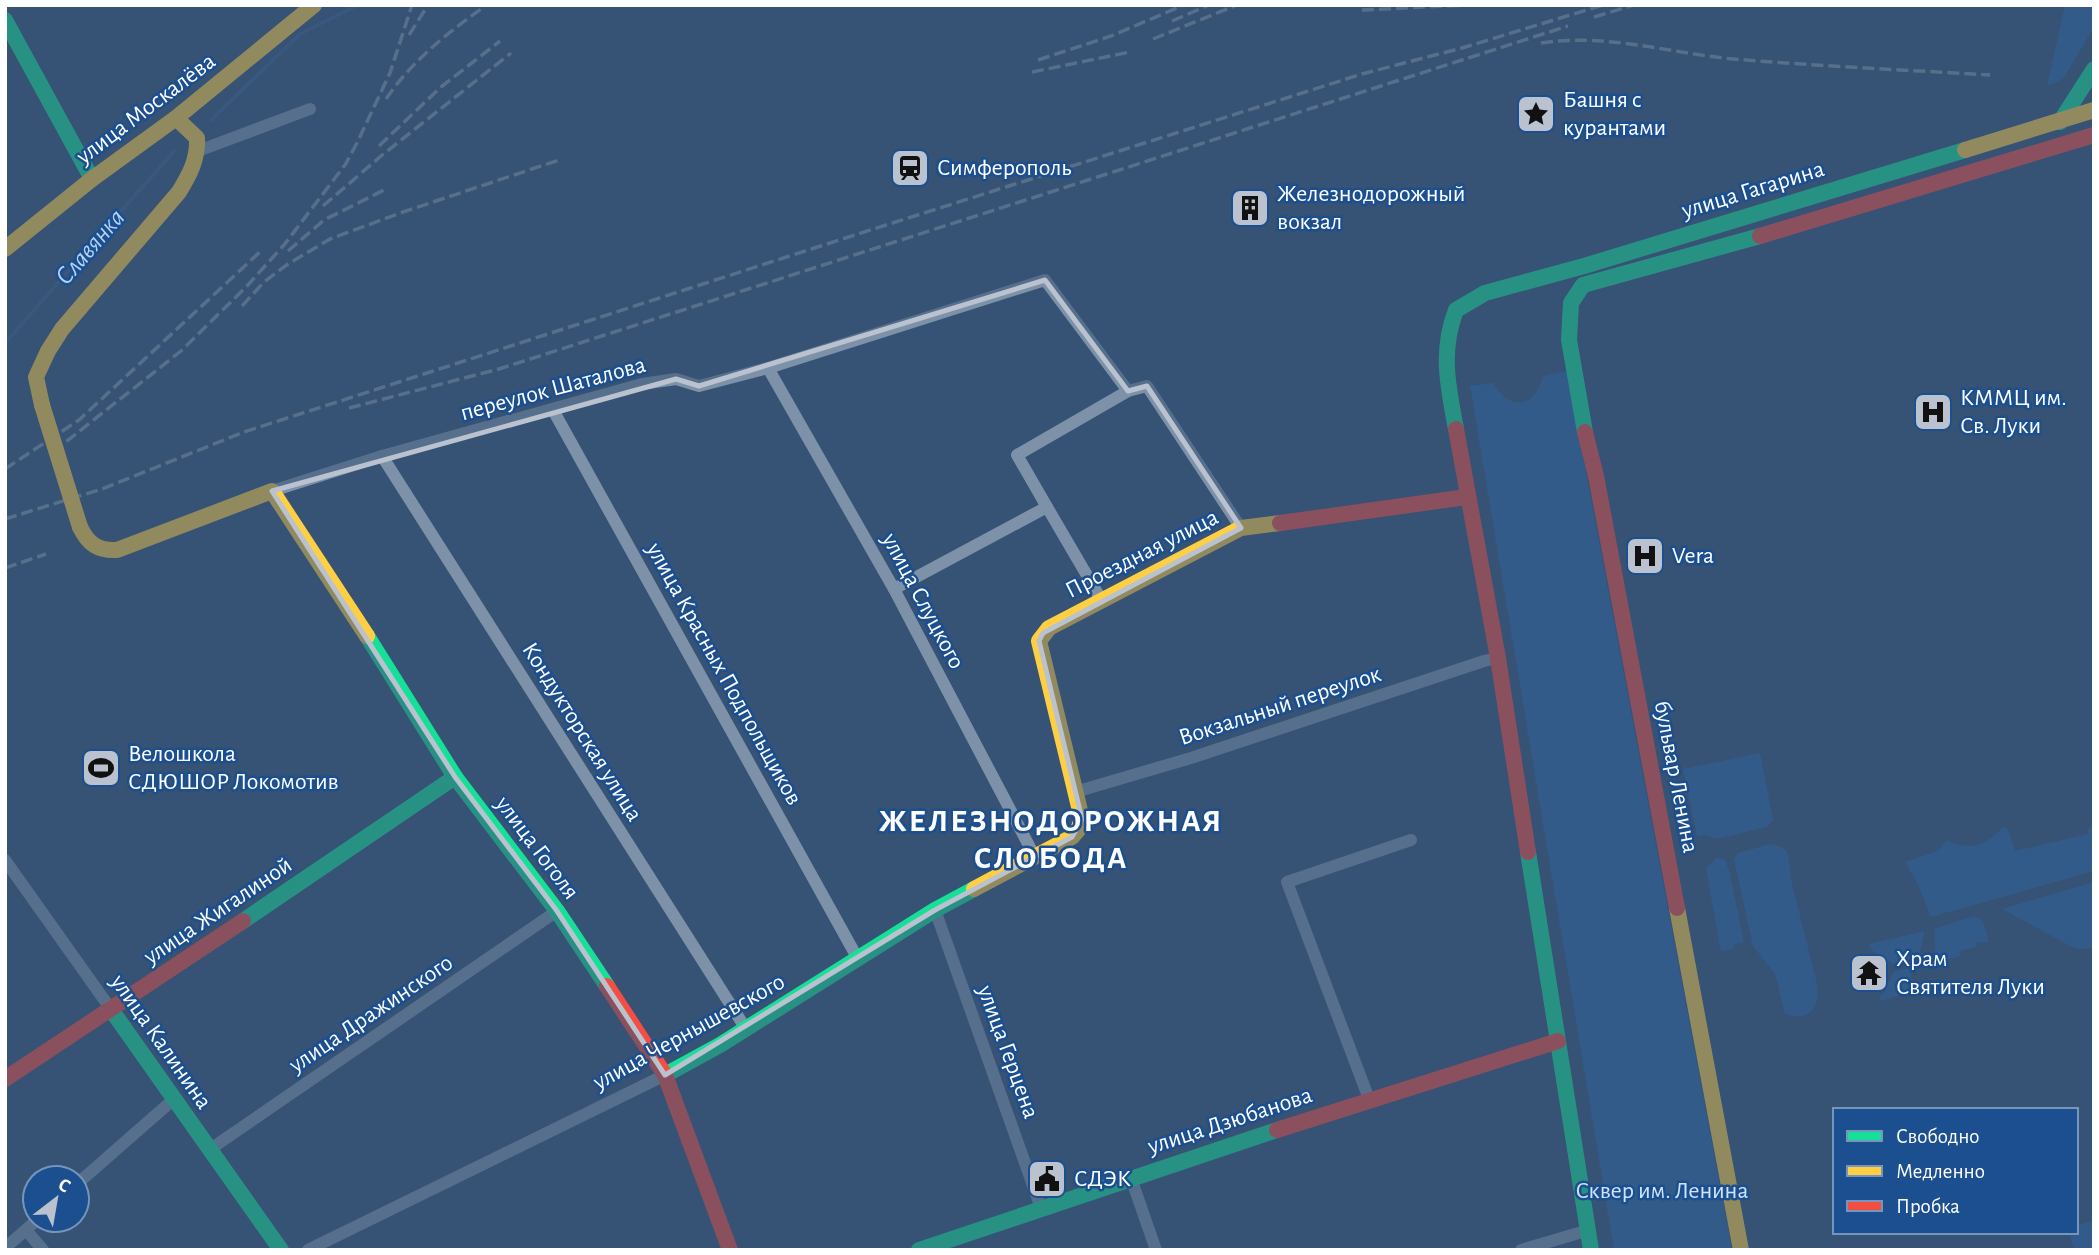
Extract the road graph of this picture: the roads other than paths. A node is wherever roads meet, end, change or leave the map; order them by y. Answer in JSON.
{"nodes":[{"id":1,"x":314,"y":5,"type":"edge"},
{"id":2,"x":5,"y":20,"type":"edge"},
{"id":3,"x":2094,"y":69,"type":"edge"},
{"id":4,"x":310,"y":109,"type":"dead end"},
{"id":5,"x":2094,"y":110,"type":"edge"},
{"id":6,"x":176,"y":118,"type":"junction"},
{"id":7,"x":2062,"y":119,"type":"junction"},
{"id":8,"x":2094,"y":135,"type":"edge"},
{"id":9,"x":198,"y":151,"type":"junction"},
{"id":10,"x":2036,"y":153,"type":"junction"},
{"id":11,"x":92,"y":179,"type":"junction"},
{"id":12,"x":5,"y":249,"type":"edge"},
{"id":13,"x":1568,"y":314,"type":"joint"},
{"id":14,"x":768,"y":368,"type":"junction"},
{"id":15,"x":1128,"y":391,"type":"junction"},
{"id":16,"x":553,"y":410,"type":"junction"},
{"id":17,"x":382,"y":456,"type":"junction"},
{"id":18,"x":272,"y":491,"type":"junction"},
{"id":19,"x":1467,"y":497,"type":"junction"},
{"id":20,"x":1047,"y":507,"type":"junction"},
{"id":21,"x":1241,"y":528,"type":"junction"},
{"id":22,"x":894,"y":589,"type":"junction"},
{"id":23,"x":1102,"y":601,"type":"junction"},
{"id":24,"x":1498,"y":658,"type":"junction"},
{"id":25,"x":455,"y":777,"type":"junction"},
{"id":26,"x":1075,"y":792,"type":"junction"},
{"id":27,"x":1078,"y":830,"type":"joint"},
{"id":28,"x":1411,"y":840,"type":"dead end"},
{"id":29,"x":1035,"y":857,"type":"junction"},
{"id":30,"x":5,"y":860,"type":"edge"},
{"id":31,"x":935,"y":910,"type":"junction"},
{"id":32,"x":557,"y":911,"type":"junction"},
{"id":33,"x":858,"y":959,"type":"junction"},
{"id":34,"x":110,"y":1008,"type":"junction"},
{"id":35,"x":746,"y":1029,"type":"junction"},
{"id":36,"x":1558,"y":1041,"type":"junction"},
{"id":37,"x":665,"y":1075,"type":"junction"},
{"id":38,"x":5,"y":1079,"type":"edge"},
{"id":39,"x":174,"y":1099,"type":"junction"},
{"id":40,"x":1369,"y":1099,"type":"junction"},
{"id":41,"x":209,"y":1150,"type":"junction"},
{"id":42,"x":91,"y":1172,"type":"edge"},
{"id":43,"x":1130,"y":1178,"type":"junction"},
{"id":44,"x":1041,"y":1208,"type":"junction"},
{"id":45,"x":1589,"y":1230,"type":"junction"},
{"id":46,"x":21,"y":1234,"type":"edge"},
{"id":47,"x":29,"y":1234,"type":"edge"},
{"id":48,"x":5,"y":1248,"type":"edge"},
{"id":49,"x":43,"y":1250,"type":"edge"},
{"id":50,"x":281,"y":1250,"type":"edge"},
{"id":51,"x":308,"y":1250,"type":"edge"},
{"id":52,"x":730,"y":1250,"type":"edge"},
{"id":53,"x":919,"y":1250,"type":"edge"},
{"id":54,"x":1156,"y":1250,"type":"edge"},
{"id":55,"x":1521,"y":1250,"type":"edge"},
{"id":56,"x":1591,"y":1250,"type":"edge"},
{"id":57,"x":1741,"y":1250,"type":"edge"}],
"edges":[{"from":1,"to":6,"type":"main road","name":"улица Москалёва"},
{"from":2,"to":11,"type":"main road"},
{"from":3,"to":7,"type":"main road"},
{"from":4,"to":9,"type":"street"},
{"from":5,"to":7,"type":"main road","name":"улица Гагарина"},
{"from":6,"to":9,"type":"main road"},
{"from":6,"to":11,"type":"main road","name":"улица Москалёва"},
{"from":7,"to":10,"type":"main road"},
{"from":7,"to":19,"type":"main road","name":"улица Гагарина"},
{"from":8,"to":10,"type":"main road","name":"улица Гагарина"},
{"from":9,"to":18,"type":"main road","bridge":true},
{"from":10,"to":13,"type":"main road","name":"улица Гагарина"},
{"from":11,"to":12,"type":"main road","name":"улица Москалёва"},
{"from":13,"to":57,"type":"main road","name":"бульвар Ленина"},
{"from":14,"to":15,"type":"street","name":"переулок Шаталова"},
{"from":14,"to":16,"type":"street","name":"переулок Шаталова"},
{"from":14,"to":22,"type":"street","name":"улица Слуцкого"},
{"from":15,"to":20,"type":"street"},
{"from":15,"to":21,"type":"street"},
{"from":16,"to":17,"type":"street","name":"переулок Шаталова"},
{"from":16,"to":33,"type":"street","name":"улица Красных Подпольщиков"},
{"from":17,"to":18,"type":"street","name":"переулок Шаталова"},
{"from":17,"to":35,"type":"street","name":"Кондукторская улица"},
{"from":18,"to":25,"type":"main road","name":"улица Гоголя"},
{"from":19,"to":21,"type":"main road","name":"Проездная улица"},
{"from":19,"to":24,"type":"main road"},
{"from":20,"to":22,"type":"street"},
{"from":20,"to":23,"type":"street"},
{"from":21,"to":23,"type":"main road","name":"Проездная улица"},
{"from":22,"to":29,"type":"street","name":"улица Слуцкого"},
{"from":23,"to":26,"type":"main road","name":"Проездная улица"},
{"from":24,"to":26,"type":"street","name":"Вокзальный переулок"},
{"from":24,"to":36,"type":"main road"},
{"from":25,"to":32,"type":"main road","name":"улица Гоголя"},
{"from":25,"to":34,"type":"main road","name":"улица Жигалиной"},
{"from":26,"to":27,"type":"main road","name":"Проездная улица"},
{"from":27,"to":29,"type":"main road","name":"улица Чернышевского"},
{"from":28,"to":40,"type":"street"},
{"from":29,"to":31,"type":"main road","name":"улица Чернышевского"},
{"from":30,"to":34,"type":"street","name":"улица Калинина"},
{"from":31,"to":33,"type":"main road","name":"улица Чернышевского"},
{"from":31,"to":44,"type":"street","name":"улица Герцена"},
{"from":32,"to":37,"type":"main road","name":"улица Гоголя"},
{"from":32,"to":41,"type":"street","name":"улица Дражинского"},
{"from":33,"to":35,"type":"main road","name":"улица Чернышевского"},
{"from":34,"to":38,"type":"main road","name":"улица Жигалиной"},
{"from":34,"to":39,"type":"main road","name":"улица Калинина"},
{"from":35,"to":37,"type":"main road","name":"улица Чернышевского"},
{"from":36,"to":40,"type":"main road","name":"улица Дзюбанова"},
{"from":36,"to":45,"type":"main road"},
{"from":37,"to":51,"type":"street","name":"улица Чернышевского"},
{"from":37,"to":52,"type":"main road","name":"улица Гоголя"},
{"from":39,"to":41,"type":"main road","name":"улица Калинина"},
{"from":39,"to":42,"type":"street"},
{"from":40,"to":43,"type":"main road","name":"улица Дзюбанова"},
{"from":41,"to":50,"type":"main road","name":"улица Калинина"},
{"from":43,"to":44,"type":"main road","name":"улица Дзюбанова"},
{"from":43,"to":54,"type":"street"},
{"from":44,"to":53,"type":"main road","name":"улица Дзюбанова"},
{"from":45,"to":55,"type":"street"},
{"from":45,"to":56,"type":"main road"},
{"from":46,"to":48,"type":"street"},
{"from":47,"to":49,"type":"street"}]}
